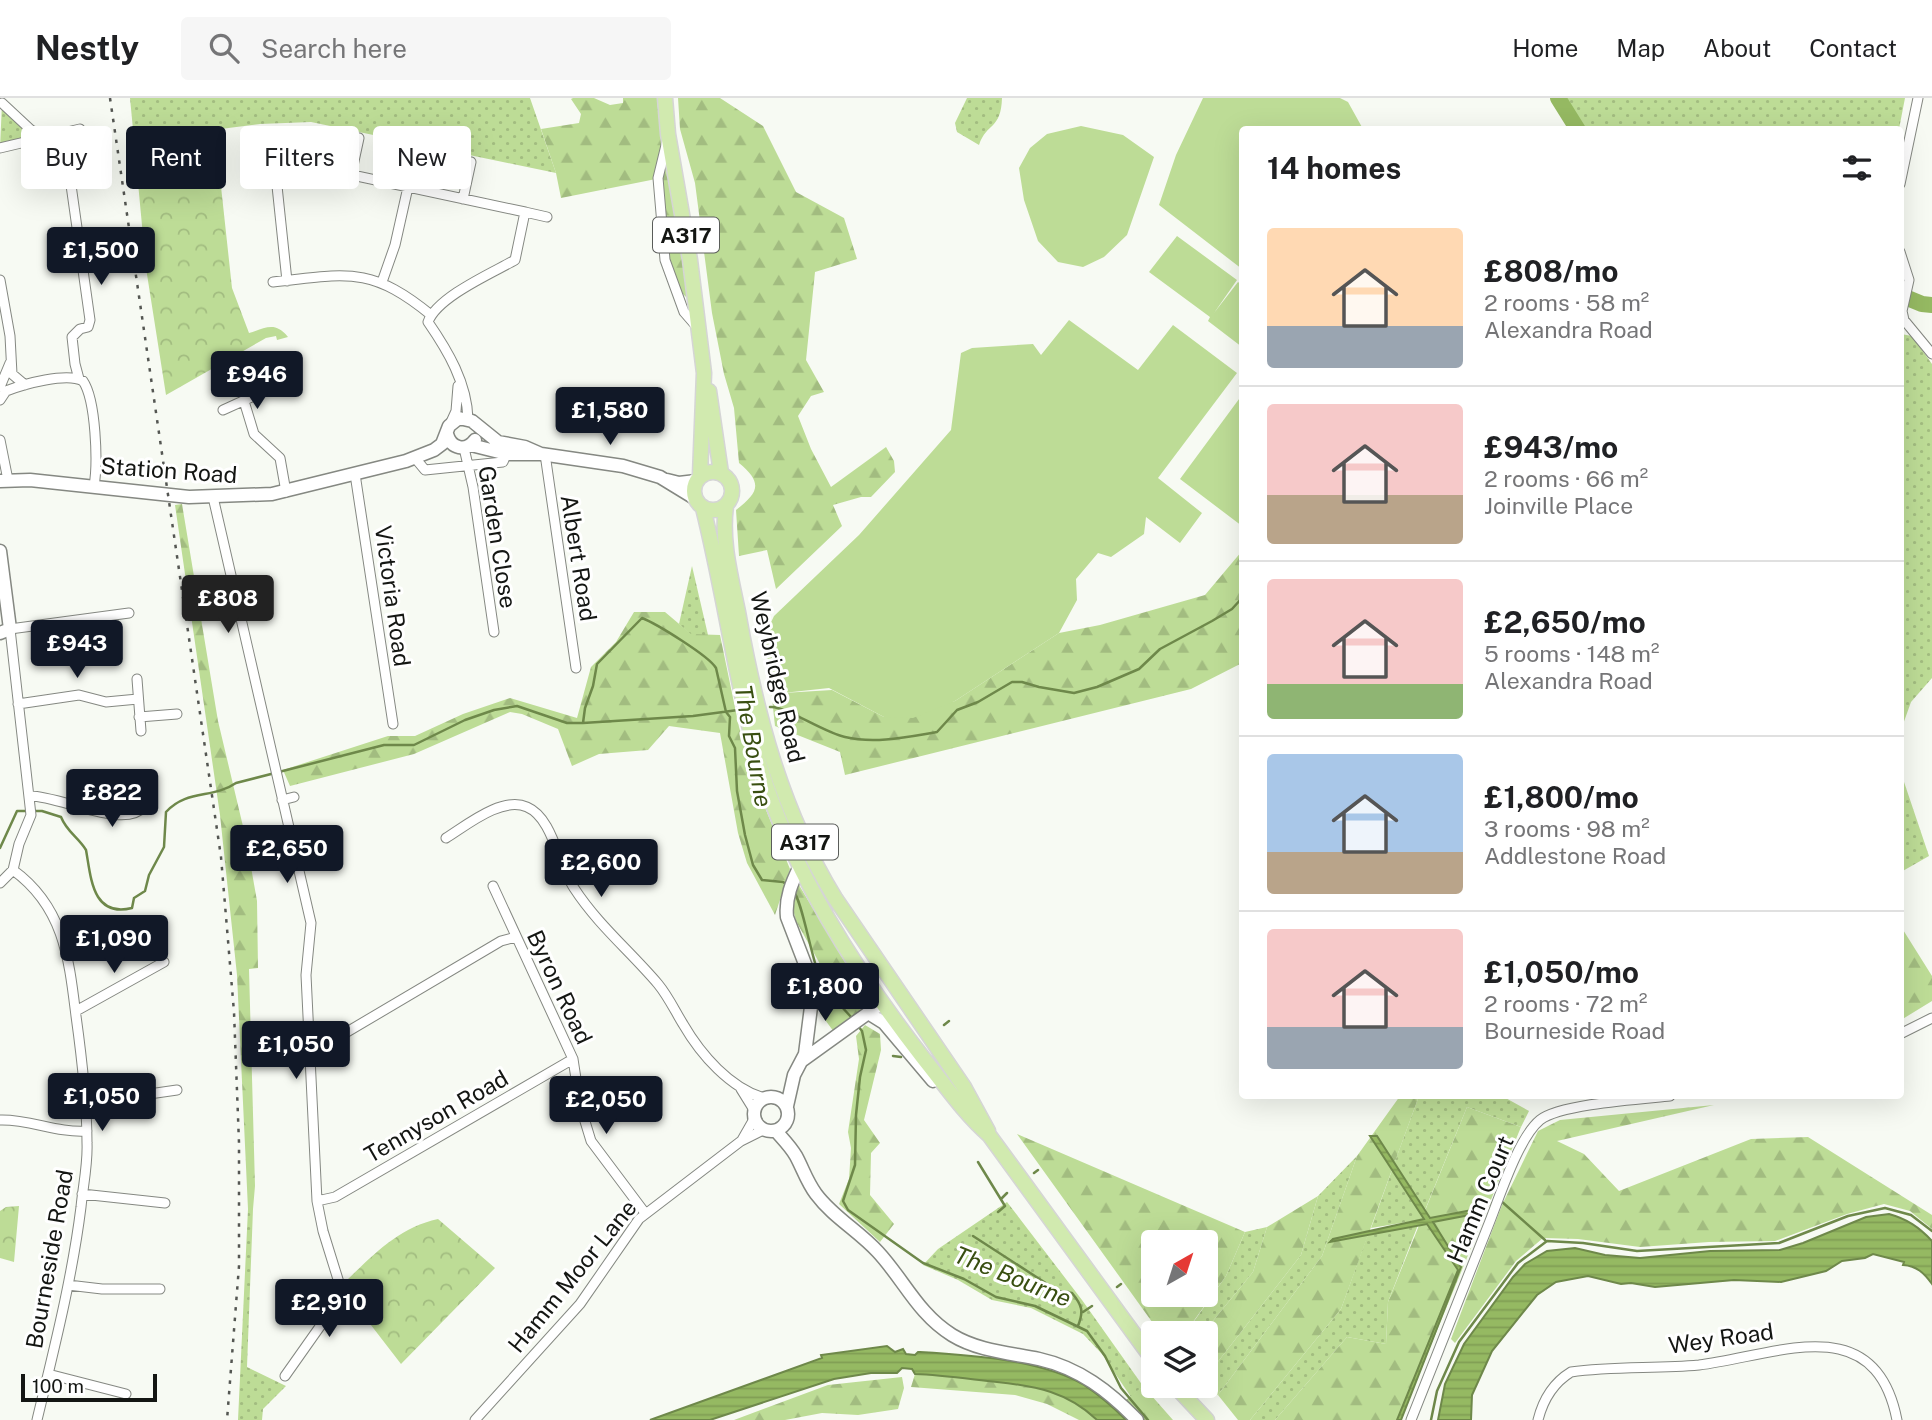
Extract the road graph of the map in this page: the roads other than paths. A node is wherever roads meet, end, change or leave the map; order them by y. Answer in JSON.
{"nodes":[{"id":1,"x":665,"y":98,"type":"edge"},
{"id":2,"x":1918,"y":98,"type":"edge"},
{"id":3,"x":1,"y":104,"type":"edge"},
{"id":4,"x":26,"y":126,"type":"edge"},
{"id":5,"x":668,"y":134,"type":"junction"},
{"id":6,"x":21,"y":142,"type":"edge"},
{"id":7,"x":0,"y":148,"type":"edge"},
{"id":8,"x":1904,"y":165,"type":"edge"},
{"id":9,"x":72,"y":189,"type":"edge"},
{"id":10,"x":277,"y":189,"type":"edge"},
{"id":11,"x":408,"y":189,"type":"edge"},
{"id":12,"x":417,"y":189,"type":"edge"},
{"id":13,"x":465,"y":189,"type":"edge"},
{"id":14,"x":463,"y":199,"type":"junction"},
{"id":15,"x":525,"y":212,"type":"junction"},
{"id":16,"x":547,"y":217,"type":"dead end"},
{"id":17,"x":1904,"y":264,"type":"edge"},
{"id":18,"x":0,"y":280,"type":"edge"},
{"id":19,"x":286,"y":281,"type":"junction"},
{"id":20,"x":273,"y":282,"type":"dead end"},
{"id":21,"x":382,"y":282,"type":"junction"},
{"id":22,"x":1904,"y":299,"type":"edge"},
{"id":23,"x":431,"y":315,"type":"junction"},
{"id":24,"x":1904,"y":320,"type":"edge"},
{"id":25,"x":698,"y":328,"type":"junction"},
{"id":26,"x":1932,"y":354,"type":"edge"},
{"id":27,"x":10,"y":363,"type":"junction"},
{"id":28,"x":704,"y":373,"type":"junction"},
{"id":29,"x":459,"y":376,"type":"junction"},
{"id":30,"x":79,"y":379,"type":"junction"},
{"id":31,"x":278,"y":385,"type":"dead end"},
{"id":32,"x":24,"y":386,"type":"junction"},
{"id":33,"x":0,"y":387,"type":"edge"},
{"id":34,"x":0,"y":398,"type":"edge"},
{"id":35,"x":244,"y":401,"type":"junction"},
{"id":36,"x":223,"y":410,"type":"dead end"},
{"id":37,"x":471,"y":422,"type":"junction"},
{"id":38,"x":458,"y":439,"type":"junction"},
{"id":39,"x":0,"y":440,"type":"edge"},
{"id":40,"x":508,"y":449,"type":"junction"},
{"id":41,"x":543,"y":454,"type":"junction"},
{"id":42,"x":418,"y":457,"type":"junction"},
{"id":43,"x":468,"y":465,"type":"junction"},
{"id":44,"x":355,"y":474,"type":"junction"},
{"id":45,"x":721,"y":474,"type":"junction"},
{"id":46,"x":698,"y":478,"type":"junction"},
{"id":47,"x":4,"y":480,"type":"edge"},
{"id":48,"x":667,"y":480,"type":"junction"},
{"id":49,"x":101,"y":487,"type":"junction"},
{"id":50,"x":286,"y":492,"type":"junction"},
{"id":51,"x":213,"y":497,"type":"junction"},
{"id":52,"x":699,"y":503,"type":"junction"},
{"id":53,"x":726,"y":506,"type":"junction"},
{"id":54,"x":0,"y":551,"type":"edge"},
{"id":55,"x":129,"y":613,"type":"dead end"},
{"id":56,"x":5,"y":631,"type":"edge"},
{"id":57,"x":494,"y":632,"type":"dead end"},
{"id":58,"x":576,"y":668,"type":"dead end"},
{"id":59,"x":137,"y":679,"type":"dead end"},
{"id":60,"x":138,"y":699,"type":"junction"},
{"id":61,"x":18,"y":704,"type":"junction"},
{"id":62,"x":177,"y":714,"type":"dead end"},
{"id":63,"x":139,"y":717,"type":"junction"},
{"id":64,"x":393,"y":724,"type":"dead end"},
{"id":65,"x":141,"y":731,"type":"dead end"},
{"id":66,"x":143,"y":780,"type":"dead end"},
{"id":67,"x":294,"y":797,"type":"dead end"},
{"id":68,"x":30,"y":800,"type":"junction"},
{"id":69,"x":283,"y":804,"type":"junction"},
{"id":70,"x":446,"y":838,"type":"dead end"},
{"id":71,"x":800,"y":866,"type":"junction"},
{"id":72,"x":13,"y":870,"type":"junction"},
{"id":73,"x":0,"y":883,"type":"edge"},
{"id":74,"x":493,"y":886,"type":"dead end"},
{"id":75,"x":835,"y":898,"type":"junction"},
{"id":76,"x":516,"y":937,"type":"junction"},
{"id":77,"x":164,"y":962,"type":"dead end"},
{"id":78,"x":882,"y":1003,"type":"junction"},
{"id":79,"x":76,"y":1011,"type":"junction"},
{"id":80,"x":1932,"y":1018,"type":"edge"},
{"id":81,"x":859,"y":1020,"type":"junction"},
{"id":82,"x":1904,"y":1032,"type":"edge"},
{"id":83,"x":309,"y":1049,"type":"junction"},
{"id":84,"x":573,"y":1059,"type":"junction"},
{"id":85,"x":803,"y":1060,"type":"junction"},
{"id":86,"x":794,"y":1075,"type":"junction"},
{"id":87,"x":740,"y":1088,"type":"junction"},
{"id":88,"x":177,"y":1090,"type":"dead end"},
{"id":89,"x":767,"y":1098,"type":"junction"},
{"id":90,"x":1647,"y":1099,"type":"edge"},
{"id":91,"x":88,"y":1103,"type":"junction"},
{"id":92,"x":788,"y":1111,"type":"junction"},
{"id":93,"x":754,"y":1115,"type":"junction"},
{"id":94,"x":0,"y":1120,"type":"edge"},
{"id":95,"x":972,"y":1121,"type":"junction"},
{"id":96,"x":770,"y":1130,"type":"junction"},
{"id":97,"x":87,"y":1131,"type":"junction"},
{"id":98,"x":989,"y":1135,"type":"junction"},
{"id":99,"x":741,"y":1141,"type":"junction"},
{"id":100,"x":796,"y":1156,"type":"junction"},
{"id":101,"x":82,"y":1195,"type":"junction"},
{"id":102,"x":317,"y":1201,"type":"junction"},
{"id":103,"x":165,"y":1203,"type":"dead end"},
{"id":104,"x":645,"y":1213,"type":"junction"},
{"id":105,"x":68,"y":1285,"type":"junction"},
{"id":106,"x":160,"y":1289,"type":"dead end"},
{"id":107,"x":1141,"y":1344,"type":"edge"},
{"id":108,"x":48,"y":1374,"type":"junction"},
{"id":109,"x":285,"y":1376,"type":"dead end"},
{"id":110,"x":126,"y":1394,"type":"dead end"},
{"id":111,"x":1186,"y":1398,"type":"edge"},
{"id":112,"x":37,"y":1420,"type":"edge"},
{"id":113,"x":475,"y":1420,"type":"edge"},
{"id":114,"x":1137,"y":1420,"type":"edge"},
{"id":115,"x":1207,"y":1420,"type":"edge"},
{"id":116,"x":1411,"y":1420,"type":"edge"},
{"id":117,"x":1538,"y":1420,"type":"edge"},
{"id":118,"x":1897,"y":1420,"type":"edge"}],
"edges":[{"from":1,"to":5,"type":"main road","number":"A317"},
{"from":2,"to":8,"type":"street"},
{"from":3,"to":4,"type":"street"},
{"from":5,"to":25,"type":"main road","number":"A317"},
{"from":5,"to":25,"type":"street"},
{"from":6,"to":7,"type":"street"},
{"from":9,"to":30,"type":"street"},
{"from":10,"to":19,"type":"street"},
{"from":11,"to":21,"type":"street"},
{"from":12,"to":14,"type":"street"},
{"from":13,"to":14,"type":"street"},
{"from":14,"to":15,"type":"street"},
{"from":15,"to":16,"type":"street"},
{"from":15,"to":23,"type":"street"},
{"from":17,"to":22,"type":"street"},
{"from":18,"to":27,"type":"street"},
{"from":19,"to":20,"type":"street"},
{"from":19,"to":21,"type":"street"},
{"from":21,"to":23,"type":"street"},
{"from":23,"to":29,"type":"street"},
{"from":24,"to":26,"type":"street"},
{"from":25,"to":28,"type":"main road","number":"A317"},
{"from":27,"to":32,"type":"street"},
{"from":27,"to":33,"type":"street"},
{"from":28,"to":45,"type":"main road","number":"A317"},
{"from":28,"to":46,"type":"main road","number":"A317"},
{"from":29,"to":37,"type":"street"},
{"from":29,"to":38,"type":"street"},
{"from":30,"to":32,"type":"street"},
{"from":30,"to":49,"type":"street"},
{"from":31,"to":35,"type":"street"},
{"from":32,"to":34,"type":"street"},
{"from":35,"to":36,"type":"street"},
{"from":35,"to":50,"type":"street"},
{"from":37,"to":38,"type":"street"},
{"from":37,"to":38,"type":"street"},
{"from":37,"to":40,"type":"street"},
{"from":38,"to":40,"type":"street"},
{"from":38,"to":42,"type":"street","name":"Station Road"},
{"from":38,"to":43,"type":"street","name":"Garden Close"},
{"from":39,"to":47,"type":"street"},
{"from":40,"to":41,"type":"street"},
{"from":40,"to":43,"type":"street"},
{"from":41,"to":48,"type":"street"},
{"from":41,"to":58,"type":"street","name":"Albert Road"},
{"from":42,"to":43,"type":"street"},
{"from":42,"to":44,"type":"street","name":"Station Road"},
{"from":43,"to":57,"type":"street","name":"Garden Close"},
{"from":44,"to":50,"type":"street","name":"Station Road"},
{"from":44,"to":64,"type":"street","name":"Victoria Road"},
{"from":45,"to":46,"type":"main road"},
{"from":45,"to":53,"type":"main road"},
{"from":46,"to":48,"type":"street"},
{"from":46,"to":52,"type":"main road"},
{"from":47,"to":49,"type":"street","name":"Station Road"},
{"from":48,"to":52,"type":"street"},
{"from":49,"to":51,"type":"street","name":"Station Road"},
{"from":50,"to":51,"type":"street","name":"Station Road"},
{"from":51,"to":69,"type":"street"},
{"from":52,"to":53,"type":"main road"},
{"from":52,"to":71,"type":"main road","name":"Weybridge Road","number":"A317"},
{"from":53,"to":75,"type":"main road","name":"Weybridge Road","number":"A317"},
{"from":54,"to":56,"type":"street"},
{"from":55,"to":56,"type":"street"},
{"from":56,"to":61,"type":"street"},
{"from":59,"to":60,"type":"street"},
{"from":60,"to":61,"type":"street"},
{"from":60,"to":63,"type":"street"},
{"from":61,"to":68,"type":"street"},
{"from":62,"to":63,"type":"street"},
{"from":63,"to":65,"type":"street"},
{"from":66,"to":68,"type":"street"},
{"from":67,"to":69,"type":"street"},
{"from":68,"to":72,"type":"street"},
{"from":69,"to":83,"type":"street"},
{"from":70,"to":87,"type":"street"},
{"from":71,"to":78,"type":"main road","name":"Weybridge Road","number":"A317"},
{"from":71,"to":85,"type":"street"},
{"from":72,"to":73,"type":"street"},
{"from":72,"to":79,"type":"street","name":"Bourneside Road"},
{"from":74,"to":76,"type":"street","name":"Byron Road"},
{"from":75,"to":78,"type":"main road"},
{"from":75,"to":98,"type":"main road","name":"Weybridge Road","number":"A317"},
{"from":76,"to":83,"type":"street"},
{"from":76,"to":84,"type":"street","name":"Byron Road"},
{"from":77,"to":79,"type":"street"},
{"from":78,"to":81,"type":"street"},
{"from":78,"to":95,"type":"main road","name":"Weybridge Road","number":"A317"},
{"from":79,"to":91,"type":"street","name":"Bourneside Road"},
{"from":80,"to":82,"type":"street"},
{"from":81,"to":85,"type":"street"},
{"from":81,"to":95,"type":"street"},
{"from":83,"to":102,"type":"street"},
{"from":84,"to":102,"type":"street","name":"Tennyson Road"},
{"from":84,"to":104,"type":"street","name":"Byron Road"},
{"from":85,"to":86,"type":"street"},
{"from":86,"to":89,"type":"street"},
{"from":86,"to":92,"type":"street"},
{"from":87,"to":89,"type":"street"},
{"from":87,"to":93,"type":"street"},
{"from":88,"to":91,"type":"street"},
{"from":89,"to":92,"type":"street"},
{"from":89,"to":93,"type":"street"},
{"from":90,"to":116,"type":"street","name":"Hamm Court"},
{"from":91,"to":97,"type":"street","name":"Bourneside Road"},
{"from":92,"to":96,"type":"street"},
{"from":92,"to":100,"type":"street"},
{"from":93,"to":96,"type":"street"},
{"from":93,"to":99,"type":"street","name":"Hamm Moor Lane"},
{"from":94,"to":97,"type":"street"},
{"from":95,"to":98,"type":"main road","name":"Weybridge Road","number":"A317"},
{"from":96,"to":99,"type":"street","name":"Hamm Moor Lane"},
{"from":96,"to":100,"type":"street"},
{"from":97,"to":101,"type":"street","name":"Bourneside Road"},
{"from":98,"to":107,"type":"main road","name":"Weybridge Road","number":"A317"},
{"from":99,"to":104,"type":"street","name":"Hamm Moor Lane"},
{"from":100,"to":114,"type":"street"},
{"from":101,"to":103,"type":"street"},
{"from":101,"to":105,"type":"street","name":"Bourneside Road"},
{"from":102,"to":109,"type":"street"},
{"from":104,"to":113,"type":"street","name":"Hamm Moor Lane"},
{"from":105,"to":106,"type":"street"},
{"from":105,"to":108,"type":"street","name":"Bourneside Road"},
{"from":108,"to":110,"type":"street"},
{"from":108,"to":112,"type":"street","name":"Bourneside Road"},
{"from":111,"to":115,"type":"main road"},
{"from":117,"to":118,"type":"street","name":"Wey Road"}]}
